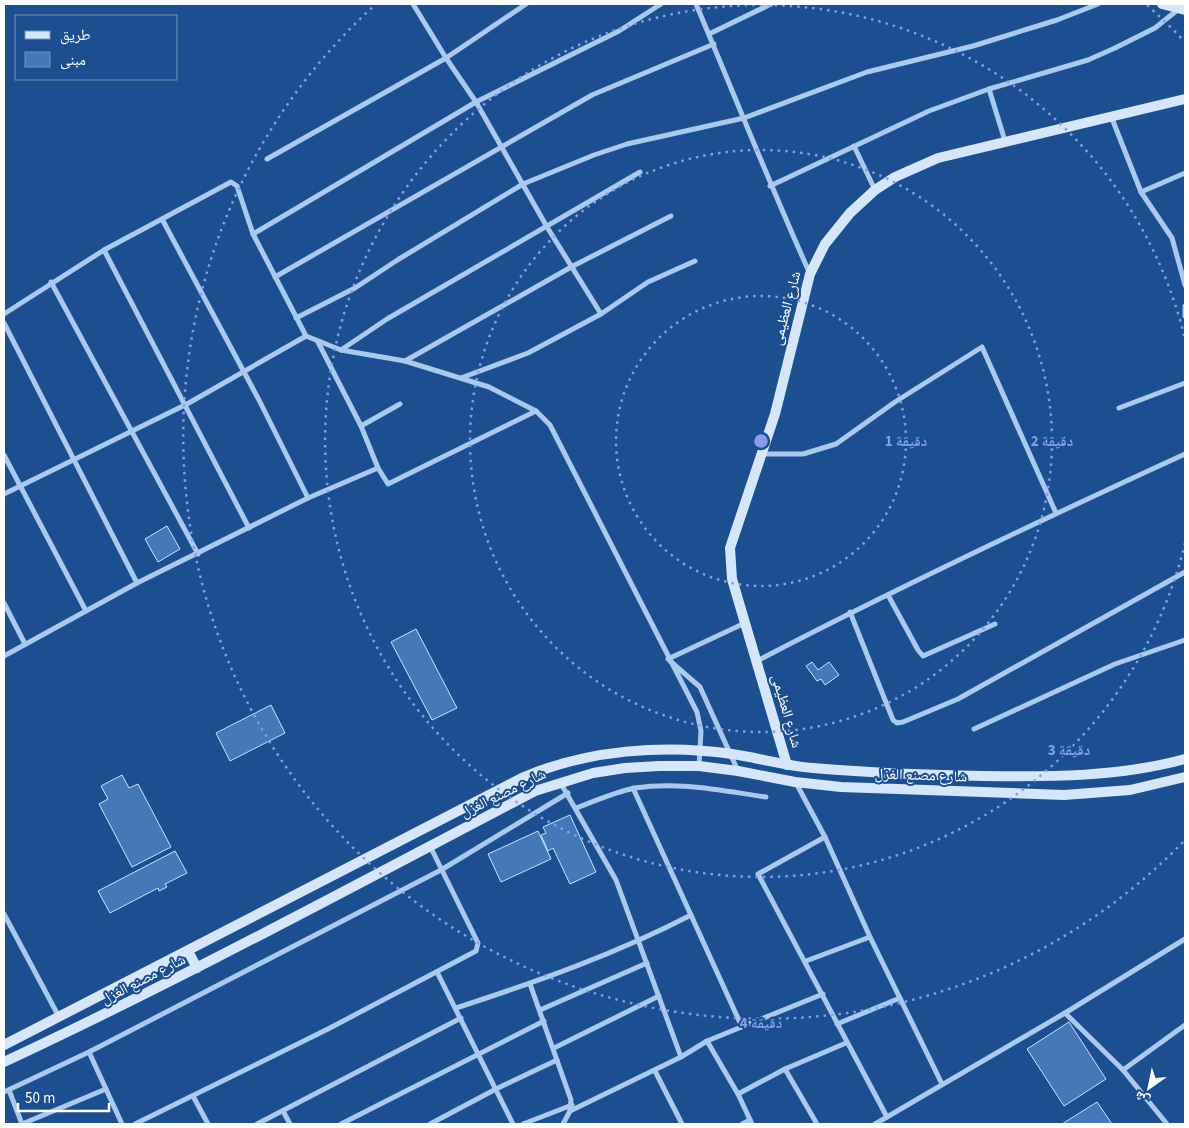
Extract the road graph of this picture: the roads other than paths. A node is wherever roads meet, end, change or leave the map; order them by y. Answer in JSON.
{"nodes":[{"id":1,"x":413,"y":4,"type":"edge"},
{"id":2,"x":526,"y":4,"type":"edge"},
{"id":3,"x":661,"y":4,"type":"edge"},
{"id":4,"x":696,"y":4,"type":"edge"},
{"id":5,"x":771,"y":4,"type":"edge"},
{"id":6,"x":1098,"y":4,"type":"edge"},
{"id":7,"x":1162,"y":4,"type":"edge"},
{"id":8,"x":1183,"y":7,"type":"edge"},
{"id":9,"x":709,"y":34,"type":"junction"},
{"id":10,"x":714,"y":44,"type":"junction"},
{"id":11,"x":446,"y":58,"type":"junction"},
{"id":12,"x":989,"y":89,"type":"junction"},
{"id":13,"x":1185,"y":98,"type":"edge"},
{"id":14,"x":476,"y":102,"type":"junction"},
{"id":15,"x":1110,"y":115,"type":"junction"},
{"id":16,"x":744,"y":118,"type":"junction"},
{"id":17,"x":1005,"y":141,"type":"junction"},
{"id":18,"x":854,"y":146,"type":"junction"},
{"id":19,"x":502,"y":147,"type":"junction"},
{"id":20,"x":267,"y":159,"type":"dead end"},
{"id":21,"x":640,"y":172,"type":"dead end"},
{"id":22,"x":1185,"y":173,"type":"edge"},
{"id":23,"x":523,"y":184,"type":"junction"},
{"id":24,"x":770,"y":186,"type":"junction"},
{"id":25,"x":875,"y":190,"type":"junction"},
{"id":26,"x":1141,"y":192,"type":"junction"},
{"id":27,"x":671,"y":216,"type":"dead end"},
{"id":28,"x":162,"y":219,"type":"junction"},
{"id":29,"x":547,"y":226,"type":"junction"},
{"id":30,"x":253,"y":234,"type":"junction"},
{"id":31,"x":104,"y":250,"type":"junction"},
{"id":32,"x":695,"y":262,"type":"dead end"},
{"id":33,"x":573,"y":266,"type":"junction"},
{"id":34,"x":810,"y":274,"type":"junction"},
{"id":35,"x":275,"y":277,"type":"junction"},
{"id":36,"x":51,"y":282,"type":"junction"},
{"id":37,"x":1185,"y":285,"type":"edge"},
{"id":38,"x":1185,"y":306,"type":"edge"},
{"id":39,"x":4,"y":314,"type":"edge"},
{"id":40,"x":601,"y":314,"type":"junction"},
{"id":41,"x":1185,"y":316,"type":"edge"},
{"id":42,"x":296,"y":318,"type":"junction"},
{"id":43,"x":4,"y":323,"type":"edge"},
{"id":44,"x":306,"y":336,"type":"junction"},
{"id":45,"x":318,"y":342,"type":"junction"},
{"id":46,"x":341,"y":350,"type":"junction"},
{"id":47,"x":406,"y":361,"type":"junction"},
{"id":48,"x":244,"y":373,"type":"junction"},
{"id":49,"x":461,"y":378,"type":"junction"},
{"id":50,"x":1185,"y":383,"type":"edge"},
{"id":51,"x":187,"y":404,"type":"junction"},
{"id":52,"x":400,"y":404,"type":"dead end"},
{"id":53,"x":1119,"y":408,"type":"dead end"},
{"id":54,"x":536,"y":410,"type":"junction"},
{"id":55,"x":361,"y":426,"type":"junction"},
{"id":56,"x":132,"y":431,"type":"junction"},
{"id":57,"x":763,"y":454,"type":"junction"},
{"id":58,"x":1185,"y":454,"type":"edge"},
{"id":59,"x":4,"y":455,"type":"edge"},
{"id":60,"x":74,"y":460,"type":"junction"},
{"id":61,"x":378,"y":468,"type":"junction"},
{"id":62,"x":19,"y":486,"type":"junction"},
{"id":63,"x":4,"y":494,"type":"edge"},
{"id":64,"x":308,"y":498,"type":"junction"},
{"id":65,"x":1056,"y":513,"type":"junction"},
{"id":66,"x":249,"y":528,"type":"junction"},
{"id":67,"x":198,"y":554,"type":"junction"},
{"id":68,"x":1185,"y":572,"type":"edge"},
{"id":69,"x":137,"y":583,"type":"junction"},
{"id":70,"x":888,"y":595,"type":"junction"},
{"id":71,"x":4,"y":603,"type":"edge"},
{"id":72,"x":86,"y":611,"type":"junction"},
{"id":73,"x":850,"y":612,"type":"junction"},
{"id":74,"x":745,"y":623,"type":"junction"},
{"id":75,"x":995,"y":624,"type":"dead end"},
{"id":76,"x":1185,"y":640,"type":"edge"},
{"id":77,"x":25,"y":644,"type":"junction"},
{"id":78,"x":4,"y":656,"type":"edge"},
{"id":79,"x":668,"y":659,"type":"junction"},
{"id":80,"x":756,"y":661,"type":"junction"},
{"id":81,"x":974,"y":728,"type":"dead end"},
{"id":82,"x":701,"y":750,"type":"junction"},
{"id":83,"x":732,"y":754,"type":"junction"},
{"id":84,"x":1185,"y":759,"type":"edge"},
{"id":85,"x":699,"y":766,"type":"junction"},
{"id":86,"x":787,"y":766,"type":"junction"},
{"id":87,"x":738,"y":771,"type":"junction"},
{"id":88,"x":1065,"y":776,"type":"junction"},
{"id":89,"x":1185,"y":777,"type":"edge"},
{"id":90,"x":560,"y":782,"type":"junction"},
{"id":91,"x":795,"y":782,"type":"junction"},
{"id":92,"x":634,"y":788,"type":"junction"},
{"id":93,"x":568,"y":793,"type":"junction"},
{"id":94,"x":1064,"y":795,"type":"junction"},
{"id":95,"x":766,"y":797,"type":"dead end"},
{"id":96,"x":576,"y":808,"type":"junction"},
{"id":97,"x":826,"y":837,"type":"junction"},
{"id":98,"x":430,"y":846,"type":"junction"},
{"id":99,"x":376,"y":853,"type":"junction"},
{"id":100,"x":385,"y":870,"type":"junction"},
{"id":101,"x":441,"y":870,"type":"junction"},
{"id":102,"x":4,"y":914,"type":"edge"},
{"id":103,"x":691,"y":915,"type":"junction"},
{"id":104,"x":870,"y":937,"type":"junction"},
{"id":105,"x":1185,"y":939,"type":"edge"},
{"id":106,"x":639,"y":941,"type":"junction"},
{"id":107,"x":188,"y":951,"type":"junction"},
{"id":108,"x":806,"y":961,"type":"junction"},
{"id":109,"x":647,"y":963,"type":"junction"},
{"id":110,"x":197,"y":968,"type":"junction"},
{"id":111,"x":437,"y":972,"type":"junction"},
{"id":112,"x":530,"y":984,"type":"junction"},
{"id":113,"x":823,"y":994,"type":"junction"},
{"id":114,"x":659,"y":996,"type":"junction"},
{"id":115,"x":900,"y":998,"type":"junction"},
{"id":116,"x":456,"y":1008,"type":"junction"},
{"id":117,"x":540,"y":1010,"type":"junction"},
{"id":118,"x":1065,"y":1013,"type":"junction"},
{"id":119,"x":60,"y":1018,"type":"junction"},
{"id":120,"x":461,"y":1018,"type":"junction"},
{"id":121,"x":544,"y":1020,"type":"junction"},
{"id":122,"x":837,"y":1024,"type":"junction"},
{"id":123,"x":742,"y":1026,"type":"junction"},
{"id":124,"x":1185,"y":1026,"type":"edge"},
{"id":125,"x":707,"y":1041,"type":"junction"},
{"id":126,"x":846,"y":1043,"type":"junction"},
{"id":127,"x":4,"y":1045,"type":"edge"},
{"id":128,"x":554,"y":1048,"type":"junction"},
{"id":129,"x":89,"y":1052,"type":"junction"},
{"id":130,"x":478,"y":1052,"type":"junction"},
{"id":131,"x":682,"y":1058,"type":"junction"},
{"id":132,"x":557,"y":1060,"type":"junction"},
{"id":133,"x":4,"y":1062,"type":"edge"},
{"id":134,"x":784,"y":1068,"type":"junction"},
{"id":135,"x":1123,"y":1070,"type":"junction"},
{"id":136,"x":655,"y":1071,"type":"junction"},
{"id":137,"x":942,"y":1084,"type":"junction"},
{"id":138,"x":106,"y":1089,"type":"junction"},
{"id":139,"x":496,"y":1089,"type":"junction"},
{"id":140,"x":6,"y":1091,"type":"edge"},
{"id":141,"x":738,"y":1094,"type":"junction"},
{"id":142,"x":194,"y":1096,"type":"junction"},
{"id":143,"x":572,"y":1105,"type":"junction"},
{"id":144,"x":283,"y":1111,"type":"junction"},
{"id":145,"x":570,"y":1112,"type":"junction"},
{"id":146,"x":887,"y":1117,"type":"junction"},
{"id":147,"x":751,"y":1122,"type":"edge"},
{"id":148,"x":122,"y":1124,"type":"edge"},
{"id":149,"x":135,"y":1124,"type":"edge"},
{"id":150,"x":208,"y":1124,"type":"edge"},
{"id":151,"x":256,"y":1124,"type":"edge"},
{"id":152,"x":290,"y":1124,"type":"edge"},
{"id":153,"x":341,"y":1124,"type":"edge"},
{"id":154,"x":430,"y":1124,"type":"edge"},
{"id":155,"x":513,"y":1124,"type":"edge"},
{"id":156,"x":523,"y":1124,"type":"edge"},
{"id":157,"x":563,"y":1124,"type":"edge"},
{"id":158,"x":682,"y":1124,"type":"edge"},
{"id":159,"x":742,"y":1124,"type":"edge"},
{"id":160,"x":817,"y":1124,"type":"edge"},
{"id":161,"x":876,"y":1124,"type":"edge"},
{"id":162,"x":1167,"y":1124,"type":"edge"}],
"edges":[{"from":1,"to":11,"type":"street"},
{"from":2,"to":11,"type":"street"},
{"from":3,"to":14,"type":"street"},
{"from":4,"to":9,"type":"street"},
{"from":5,"to":9,"type":"street"},
{"from":6,"to":16,"type":"street"},
{"from":7,"to":8,"type":"street"},
{"from":8,"to":12,"type":"street"},
{"from":9,"to":10,"type":"street"},
{"from":10,"to":16,"type":"street"},
{"from":10,"to":19,"type":"street"},
{"from":11,"to":14,"type":"street"},
{"from":11,"to":20,"type":"street"},
{"from":12,"to":17,"type":"street"},
{"from":12,"to":18,"type":"street"},
{"from":13,"to":15,"type":"street","name":"شارع العظيمى"},
{"from":14,"to":19,"type":"street"},
{"from":14,"to":30,"type":"street"},
{"from":15,"to":17,"type":"street","name":"شارع العظيمى"},
{"from":15,"to":26,"type":"street"},
{"from":16,"to":23,"type":"street"},
{"from":16,"to":24,"type":"street"},
{"from":17,"to":25,"type":"street","name":"شارع العظيمى"},
{"from":18,"to":24,"type":"street"},
{"from":18,"to":25,"type":"street"},
{"from":19,"to":23,"type":"street"},
{"from":19,"to":35,"type":"street"},
{"from":21,"to":29,"type":"street"},
{"from":22,"to":26,"type":"street"},
{"from":23,"to":29,"type":"street"},
{"from":23,"to":42,"type":"street"},
{"from":24,"to":34,"type":"street"},
{"from":25,"to":34,"type":"street","name":"شارع العظيمى"},
{"from":26,"to":37,"type":"street"},
{"from":27,"to":33,"type":"street"},
{"from":28,"to":30,"type":"street"},
{"from":28,"to":31,"type":"street"},
{"from":28,"to":48,"type":"street"},
{"from":29,"to":33,"type":"street"},
{"from":29,"to":46,"type":"street"},
{"from":30,"to":35,"type":"street"},
{"from":31,"to":36,"type":"street"},
{"from":31,"to":51,"type":"street"},
{"from":32,"to":40,"type":"street"},
{"from":33,"to":40,"type":"street"},
{"from":33,"to":47,"type":"street"},
{"from":34,"to":57,"type":"street","name":"شارع العظيمى"},
{"from":35,"to":42,"type":"street"},
{"from":36,"to":39,"type":"street"},
{"from":36,"to":56,"type":"street"},
{"from":38,"to":41,"type":"street"},
{"from":40,"to":49,"type":"street"},
{"from":42,"to":44,"type":"street"},
{"from":43,"to":60,"type":"street"},
{"from":44,"to":45,"type":"street"},
{"from":44,"to":48,"type":"street"},
{"from":45,"to":46,"type":"street"},
{"from":45,"to":55,"type":"street"},
{"from":46,"to":47,"type":"street"},
{"from":47,"to":49,"type":"street"},
{"from":48,"to":51,"type":"street"},
{"from":48,"to":64,"type":"street"},
{"from":49,"to":54,"type":"street"},
{"from":50,"to":53,"type":"street"},
{"from":51,"to":56,"type":"street"},
{"from":51,"to":66,"type":"street"},
{"from":52,"to":55,"type":"street"},
{"from":54,"to":61,"type":"street"},
{"from":54,"to":79,"type":"street"},
{"from":55,"to":61,"type":"street"},
{"from":56,"to":60,"type":"street"},
{"from":56,"to":67,"type":"street"},
{"from":57,"to":65,"type":"street"},
{"from":57,"to":74,"type":"street","name":"شارع العظيمى"},
{"from":58,"to":65,"type":"street"},
{"from":59,"to":62,"type":"street"},
{"from":60,"to":62,"type":"street"},
{"from":60,"to":69,"type":"street"},
{"from":61,"to":64,"type":"street"},
{"from":62,"to":63,"type":"street"},
{"from":62,"to":72,"type":"street"},
{"from":64,"to":66,"type":"street"},
{"from":65,"to":70,"type":"street"},
{"from":66,"to":67,"type":"street"},
{"from":67,"to":69,"type":"street"},
{"from":68,"to":73,"type":"street"},
{"from":69,"to":72,"type":"street"},
{"from":70,"to":73,"type":"street"},
{"from":70,"to":75,"type":"street"},
{"from":71,"to":77,"type":"street"},
{"from":72,"to":77,"type":"street"},
{"from":73,"to":80,"type":"street"},
{"from":74,"to":79,"type":"street"},
{"from":74,"to":80,"type":"street","name":"شارع العظيمى"},
{"from":76,"to":81,"type":"street"},
{"from":77,"to":78,"type":"street"},
{"from":79,"to":82,"type":"street"},
{"from":79,"to":83,"type":"street"},
{"from":80,"to":86,"type":"street","name":"شارع العظيمى"},
{"from":82,"to":83,"type":"street","name":"شارع مصنع الغزل"},
{"from":82,"to":85,"type":"street"},
{"from":82,"to":99,"type":"street","name":"شارع مصنع الغزل"},
{"from":83,"to":86,"type":"street","name":"شارع مصنع الغزل"},
{"from":83,"to":87,"type":"street"},
{"from":84,"to":88,"type":"street","name":"شارع مصنع الغزل"},
{"from":85,"to":87,"type":"street","name":"شارع مصنع الغزل"},
{"from":85,"to":90,"type":"street","name":"شارع مصنع الغزل"},
{"from":86,"to":88,"type":"street","name":"شارع مصنع الغزل"},
{"from":87,"to":91,"type":"street","name":"شارع مصنع الغزل"},
{"from":88,"to":94,"type":"street"},
{"from":89,"to":94,"type":"street","name":"شارع مصنع الغزل"},
{"from":90,"to":93,"type":"street"},
{"from":90,"to":98,"type":"street","name":"شارع مصنع الغزل"},
{"from":91,"to":94,"type":"street","name":"شارع مصنع الغزل"},
{"from":91,"to":97,"type":"street"},
{"from":92,"to":95,"type":"street"},
{"from":92,"to":96,"type":"street"},
{"from":92,"to":103,"type":"street"},
{"from":93,"to":96,"type":"street"},
{"from":93,"to":101,"type":"street"},
{"from":96,"to":106,"type":"street"},
{"from":97,"to":104,"type":"street"},
{"from":97,"to":108,"type":"street"},
{"from":98,"to":100,"type":"street","name":"شارع مصنع الغزل"},
{"from":98,"to":101,"type":"street"},
{"from":99,"to":100,"type":"street"},
{"from":99,"to":107,"type":"street","name":"شارع مصنع الغزل"},
{"from":100,"to":110,"type":"street","name":"شارع مصنع الغزل"},
{"from":101,"to":111,"type":"street"},
{"from":101,"to":129,"type":"street"},
{"from":102,"to":119,"type":"street"},
{"from":103,"to":106,"type":"street"},
{"from":103,"to":123,"type":"street"},
{"from":104,"to":108,"type":"street"},
{"from":104,"to":115,"type":"street"},
{"from":105,"to":118,"type":"street"},
{"from":106,"to":109,"type":"street"},
{"from":106,"to":112,"type":"street"},
{"from":107,"to":110,"type":"street"},
{"from":107,"to":119,"type":"street","name":"شارع مصنع الغزل"},
{"from":108,"to":113,"type":"street"},
{"from":109,"to":114,"type":"street"},
{"from":109,"to":117,"type":"street"},
{"from":110,"to":133,"type":"street","name":"شارع مصنع الغزل"},
{"from":111,"to":116,"type":"street"},
{"from":111,"to":142,"type":"street"},
{"from":112,"to":116,"type":"street"},
{"from":112,"to":117,"type":"street"},
{"from":113,"to":122,"type":"street"},
{"from":113,"to":123,"type":"street"},
{"from":114,"to":128,"type":"street"},
{"from":114,"to":131,"type":"street"},
{"from":115,"to":122,"type":"street"},
{"from":115,"to":137,"type":"street"},
{"from":116,"to":120,"type":"street"},
{"from":117,"to":121,"type":"street"},
{"from":118,"to":135,"type":"street"},
{"from":118,"to":137,"type":"street"},
{"from":119,"to":127,"type":"street","name":"شارع مصنع الغزل"},
{"from":120,"to":130,"type":"street"},
{"from":120,"to":144,"type":"street"},
{"from":121,"to":128,"type":"street"},
{"from":121,"to":130,"type":"street"},
{"from":122,"to":126,"type":"street"},
{"from":123,"to":125,"type":"street"},
{"from":124,"to":135,"type":"street"},
{"from":125,"to":131,"type":"street"},
{"from":125,"to":141,"type":"street"},
{"from":126,"to":134,"type":"street"},
{"from":126,"to":146,"type":"street"},
{"from":128,"to":132,"type":"street"},
{"from":129,"to":138,"type":"street"},
{"from":129,"to":140,"type":"street"},
{"from":130,"to":139,"type":"street"},
{"from":130,"to":153,"type":"street"},
{"from":131,"to":136,"type":"street"},
{"from":132,"to":139,"type":"street"},
{"from":132,"to":143,"type":"street"},
{"from":134,"to":141,"type":"street"},
{"from":134,"to":160,"type":"street"},
{"from":135,"to":162,"type":"street"},
{"from":136,"to":145,"type":"street"},
{"from":136,"to":158,"type":"street"},
{"from":137,"to":146,"type":"street"},
{"from":138,"to":140,"type":"street"},
{"from":138,"to":148,"type":"street"},
{"from":139,"to":154,"type":"street"},
{"from":139,"to":155,"type":"street"},
{"from":141,"to":147,"type":"street"},
{"from":142,"to":149,"type":"street"},
{"from":142,"to":150,"type":"street"},
{"from":143,"to":145,"type":"street"},
{"from":143,"to":156,"type":"street"},
{"from":144,"to":151,"type":"street"},
{"from":144,"to":152,"type":"street"},
{"from":145,"to":157,"type":"street"},
{"from":146,"to":161,"type":"street"},
{"from":147,"to":159,"type":"street"}]}
